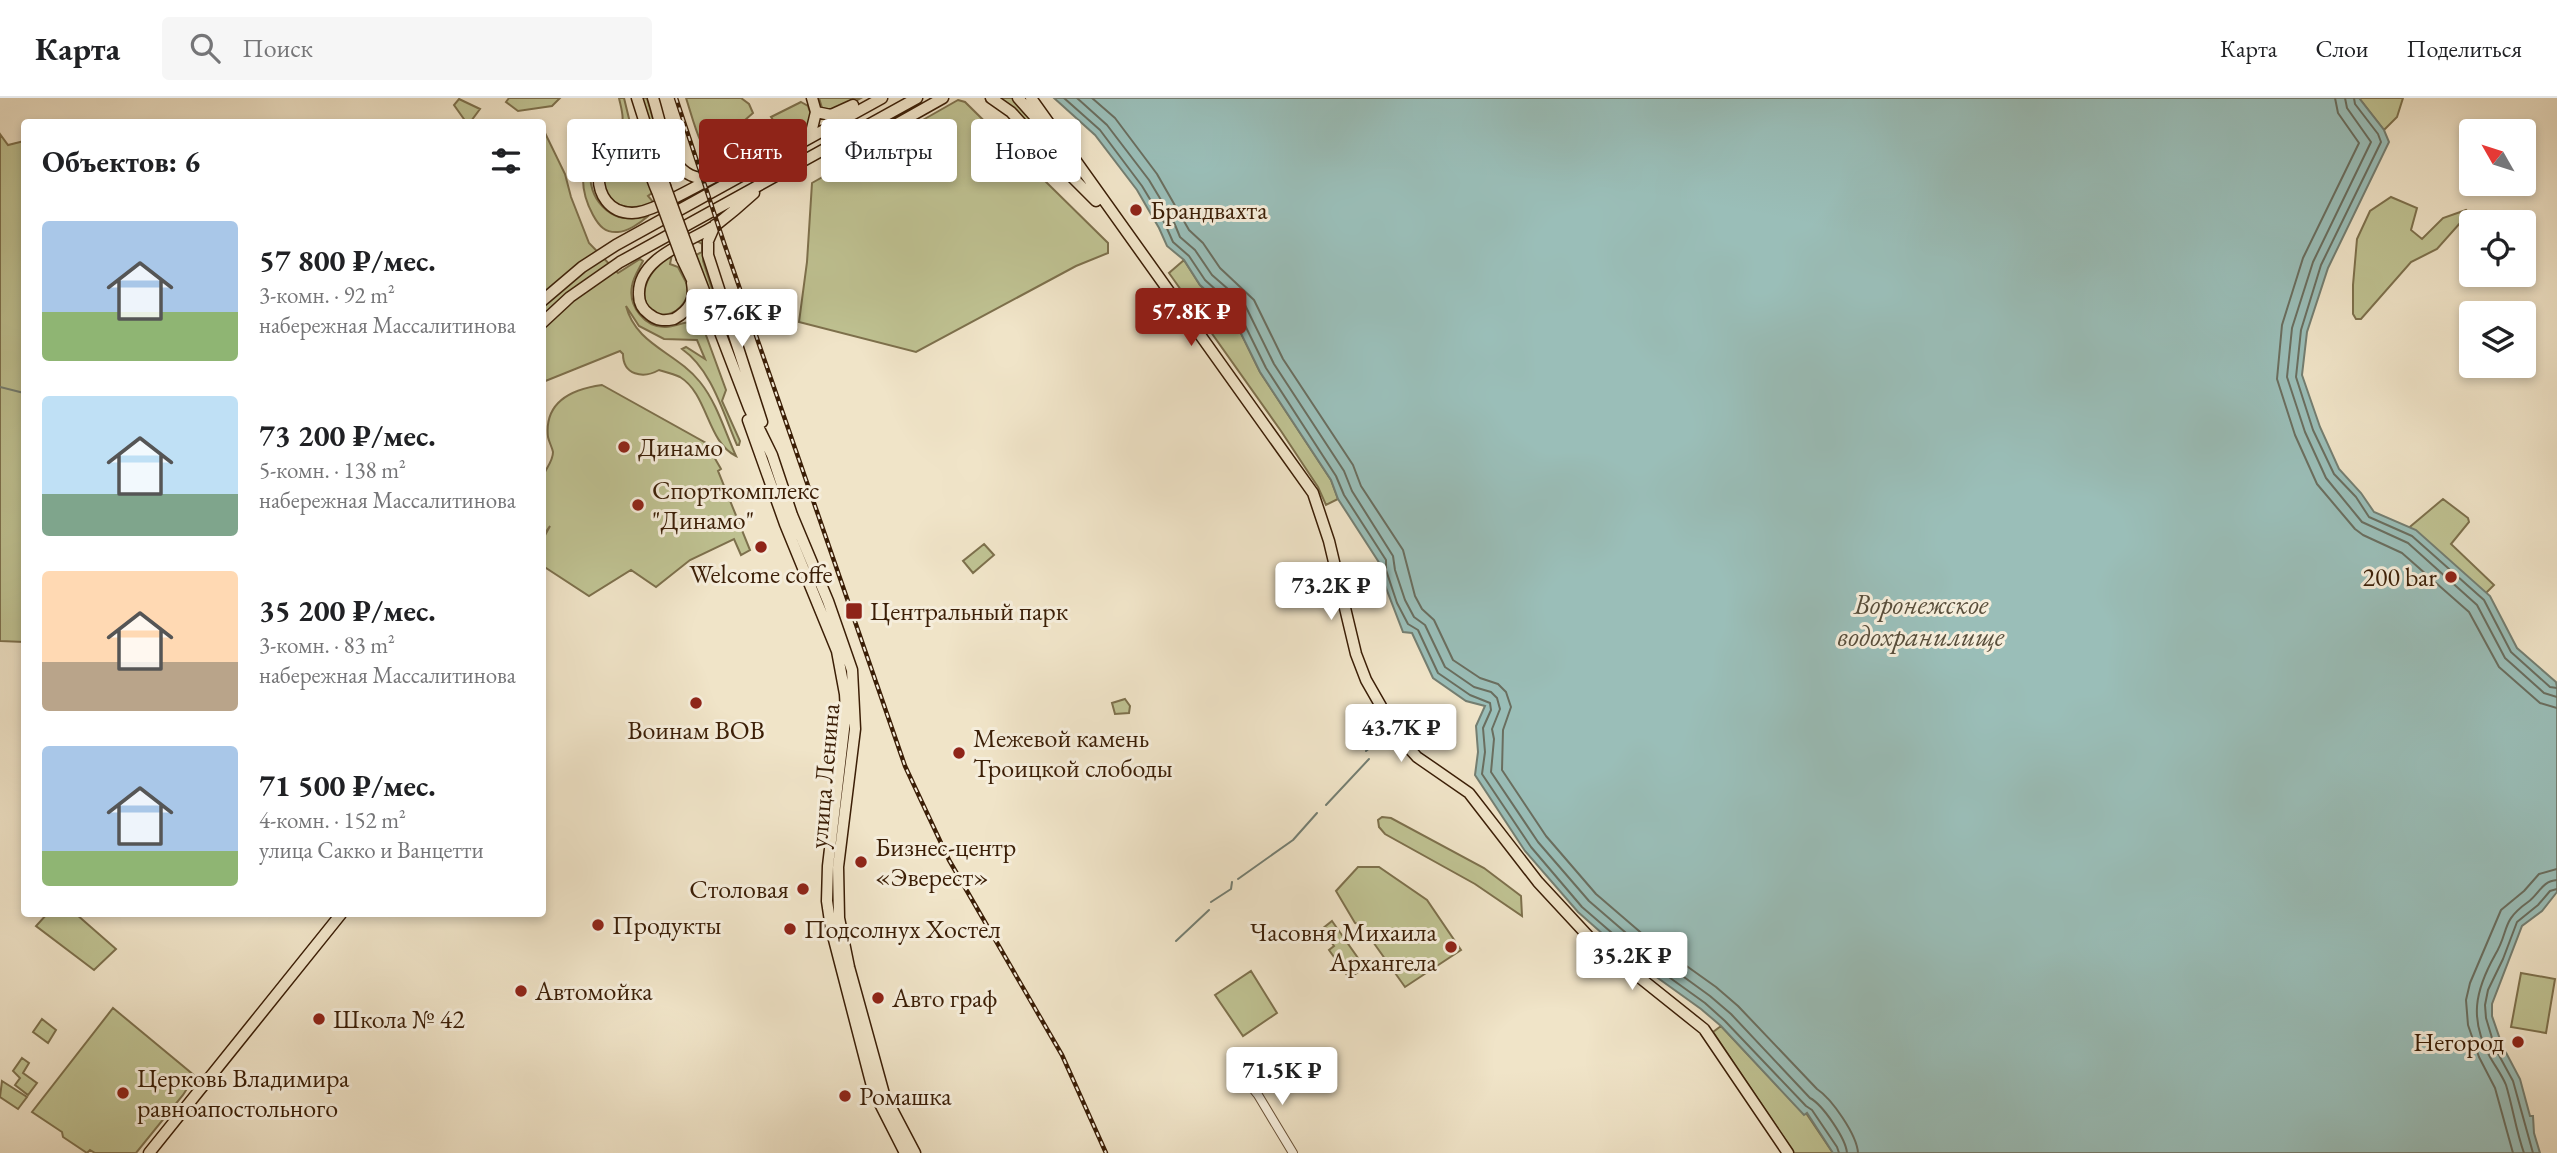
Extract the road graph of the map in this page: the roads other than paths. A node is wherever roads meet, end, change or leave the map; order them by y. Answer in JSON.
{"nodes":[{"id":1,"x":631,"y":98,"type":"edge"},
{"id":2,"x":637,"y":98,"type":"edge"},
{"id":3,"x":653,"y":98,"type":"edge"},
{"id":4,"x":812,"y":98,"type":"edge"},
{"id":5,"x":867,"y":98,"type":"edge"},
{"id":6,"x":882,"y":98,"type":"edge"},
{"id":7,"x":917,"y":98,"type":"edge"},
{"id":8,"x":943,"y":98,"type":"edge"},
{"id":9,"x":991,"y":98,"type":"edge"},
{"id":10,"x":1018,"y":98,"type":"edge"},
{"id":11,"x":1031,"y":98,"type":"edge"},
{"id":12,"x":816,"y":112,"type":"junction"},
{"id":13,"x":880,"y":119,"type":"edge"},
{"id":14,"x":906,"y":119,"type":"edge"},
{"id":15,"x":1037,"y":119,"type":"edge"},
{"id":16,"x":1045,"y":119,"type":"edge"},
{"id":17,"x":810,"y":136,"type":"junction"},
{"id":18,"x":807,"y":138,"type":"edge"},
{"id":19,"x":1081,"y":170,"type":"edge"},
{"id":20,"x":699,"y":178,"type":"edge"},
{"id":21,"x":704,"y":182,"type":"edge"},
{"id":22,"x":729,"y":182,"type":"edge"},
{"id":23,"x":767,"y":182,"type":"edge"},
{"id":24,"x":768,"y":182,"type":"edge"},
{"id":25,"x":658,"y":186,"type":"junction"},
{"id":26,"x":715,"y":225,"type":"junction"},
{"id":27,"x":1124,"y":230,"type":"junction"},
{"id":28,"x":686,"y":256,"type":"junction"},
{"id":29,"x":692,"y":280,"type":"junction"},
{"id":30,"x":546,"y":298,"type":"edge"},
{"id":31,"x":546,"y":320,"type":"edge"},
{"id":32,"x":772,"y":455,"type":"junction"},
{"id":33,"x":776,"y":484,"type":"junction"},
{"id":34,"x":339,"y":917,"type":"edge"},
{"id":35,"x":346,"y":917,"type":"edge"},
{"id":36,"x":1242,"y":1068,"type":"dead end"},
{"id":37,"x":149,"y":1153,"type":"edge"},
{"id":38,"x":158,"y":1153,"type":"edge"},
{"id":39,"x":905,"y":1153,"type":"edge"},
{"id":40,"x":915,"y":1153,"type":"edge"},
{"id":41,"x":1293,"y":1153,"type":"edge"},
{"id":42,"x":1788,"y":1153,"type":"edge"}],
"edges":[{"from":1,"to":25,"type":"main road"},
{"from":2,"to":25,"type":"main road"},
{"from":3,"to":20,"type":"main road"},
{"from":4,"to":12,"type":"main road"},
{"from":5,"to":12,"type":"main road"},
{"from":6,"to":17,"type":"main road"},
{"from":7,"to":13,"type":"main road"},
{"from":8,"to":14,"type":"main road"},
{"from":9,"to":27,"type":"main road"},
{"from":10,"to":15,"type":"main road"},
{"from":11,"to":16,"type":"main road"},
{"from":12,"to":17,"type":"main road"},
{"from":17,"to":18,"type":"main road"},
{"from":19,"to":27,"type":"main road"},
{"from":21,"to":25,"type":"main road"},
{"from":22,"to":30,"type":"main road"},
{"from":23,"to":31,"type":"main road"},
{"from":24,"to":26,"type":"main road"},
{"from":25,"to":28,"type":"main road","bridge":true},
{"from":26,"to":29,"type":"main road"},
{"from":26,"to":32,"type":"main road"},
{"from":27,"to":42,"type":"main road"},
{"from":28,"to":29,"type":"main road","name":"улица Ленина"},
{"from":28,"to":32,"type":"main road","name":"улица Ленина"},
{"from":29,"to":33,"type":"main road","name":"улица Ленина"},
{"from":32,"to":33,"type":"main road","name":"улица Ленина"},
{"from":33,"to":39,"type":"main road","name":"улица Ленина"},
{"from":33,"to":40,"type":"main road","name":"улица Ленина"},
{"from":34,"to":37,"type":"main road"},
{"from":35,"to":38,"type":"main road"},
{"from":36,"to":41,"type":"street"}]}
